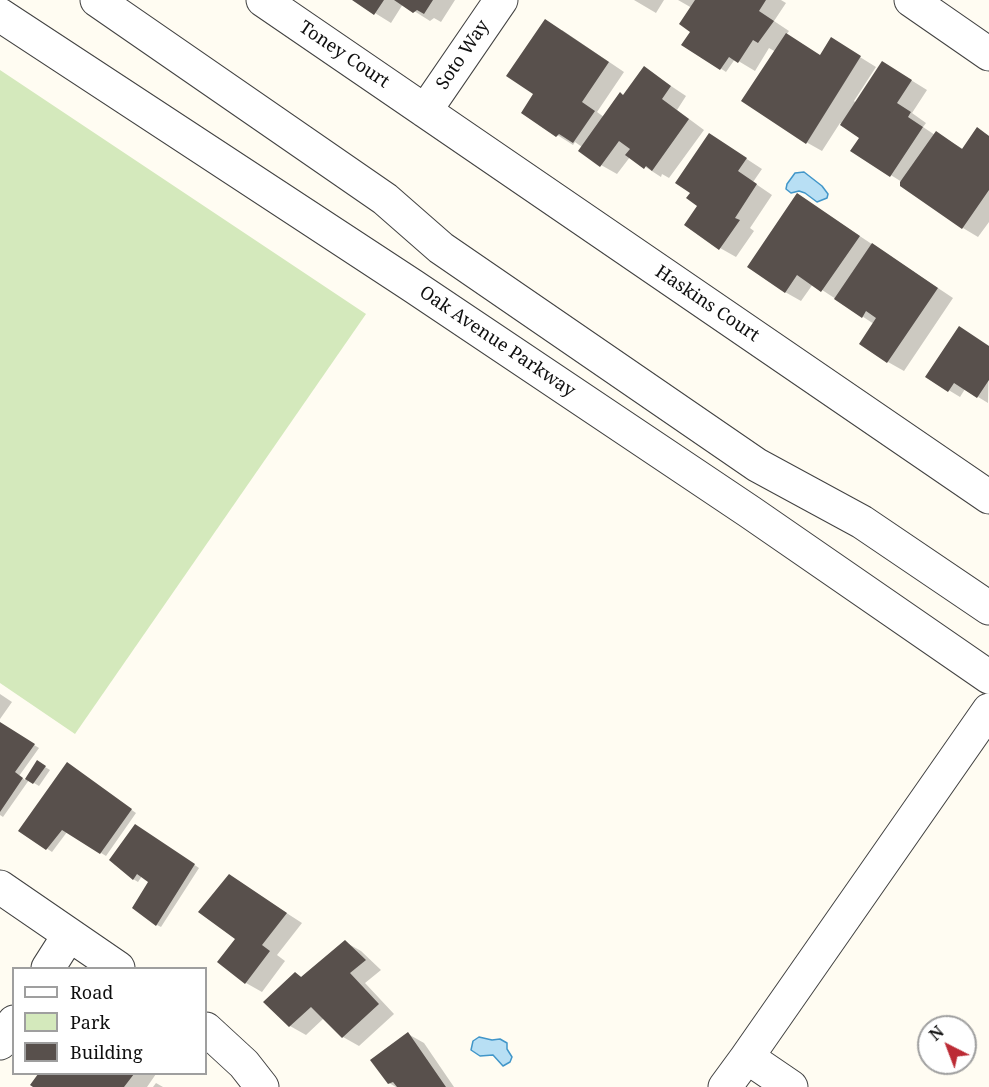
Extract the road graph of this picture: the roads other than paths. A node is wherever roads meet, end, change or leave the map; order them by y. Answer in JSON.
{"nodes":[{"id":1,"x":97,"y":0,"type":"edge"},
{"id":2,"x":263,"y":0,"type":"edge"},
{"id":3,"x":501,"y":0,"type":"edge"},
{"id":4,"x":911,"y":0,"type":"edge"},
{"id":5,"x":0,"y":15,"type":"edge"},
{"id":6,"x":989,"y":54,"type":"edge"},
{"id":7,"x":425,"y":111,"type":"junction"},
{"id":8,"x":989,"y":497,"type":"edge"},
{"id":9,"x":989,"y":608,"type":"edge"},
{"id":10,"x":989,"y":677,"type":"edge"},
{"id":11,"x":989,"y":710,"type":"edge"},
{"id":12,"x":0,"y":887,"type":"edge"},
{"id":13,"x":69,"y":935,"type":"junction"},
{"id":14,"x":49,"y":967,"type":"edge"},
{"id":15,"x":115,"y":967,"type":"edge"},
{"id":16,"x":12,"y":1025,"type":"edge"},
{"id":17,"x":207,"y":1030,"type":"edge"},
{"id":18,"x":0,"y":1043,"type":"edge"},
{"id":19,"x":747,"y":1057,"type":"junction"},
{"id":20,"x":262,"y":1087,"type":"edge"},
{"id":21,"x":725,"y":1087,"type":"edge"},
{"id":22,"x":791,"y":1087,"type":"edge"}],
"edges":[{"from":1,"to":9,"type":"street"},
{"from":2,"to":7,"type":"street","name":"Toney Court"},
{"from":3,"to":7,"type":"street","name":"Soto Way"},
{"from":4,"to":6,"type":"street"},
{"from":5,"to":10,"type":"street","name":"Oak Avenue Parkway"},
{"from":7,"to":8,"type":"street","name":"Haskins Court"},
{"from":11,"to":19,"type":"street"},
{"from":12,"to":13,"type":"street"},
{"from":13,"to":14,"type":"street"},
{"from":13,"to":15,"type":"street"},
{"from":16,"to":18,"type":"street"},
{"from":17,"to":20,"type":"street"},
{"from":19,"to":21,"type":"street"},
{"from":19,"to":22,"type":"street"}]}
